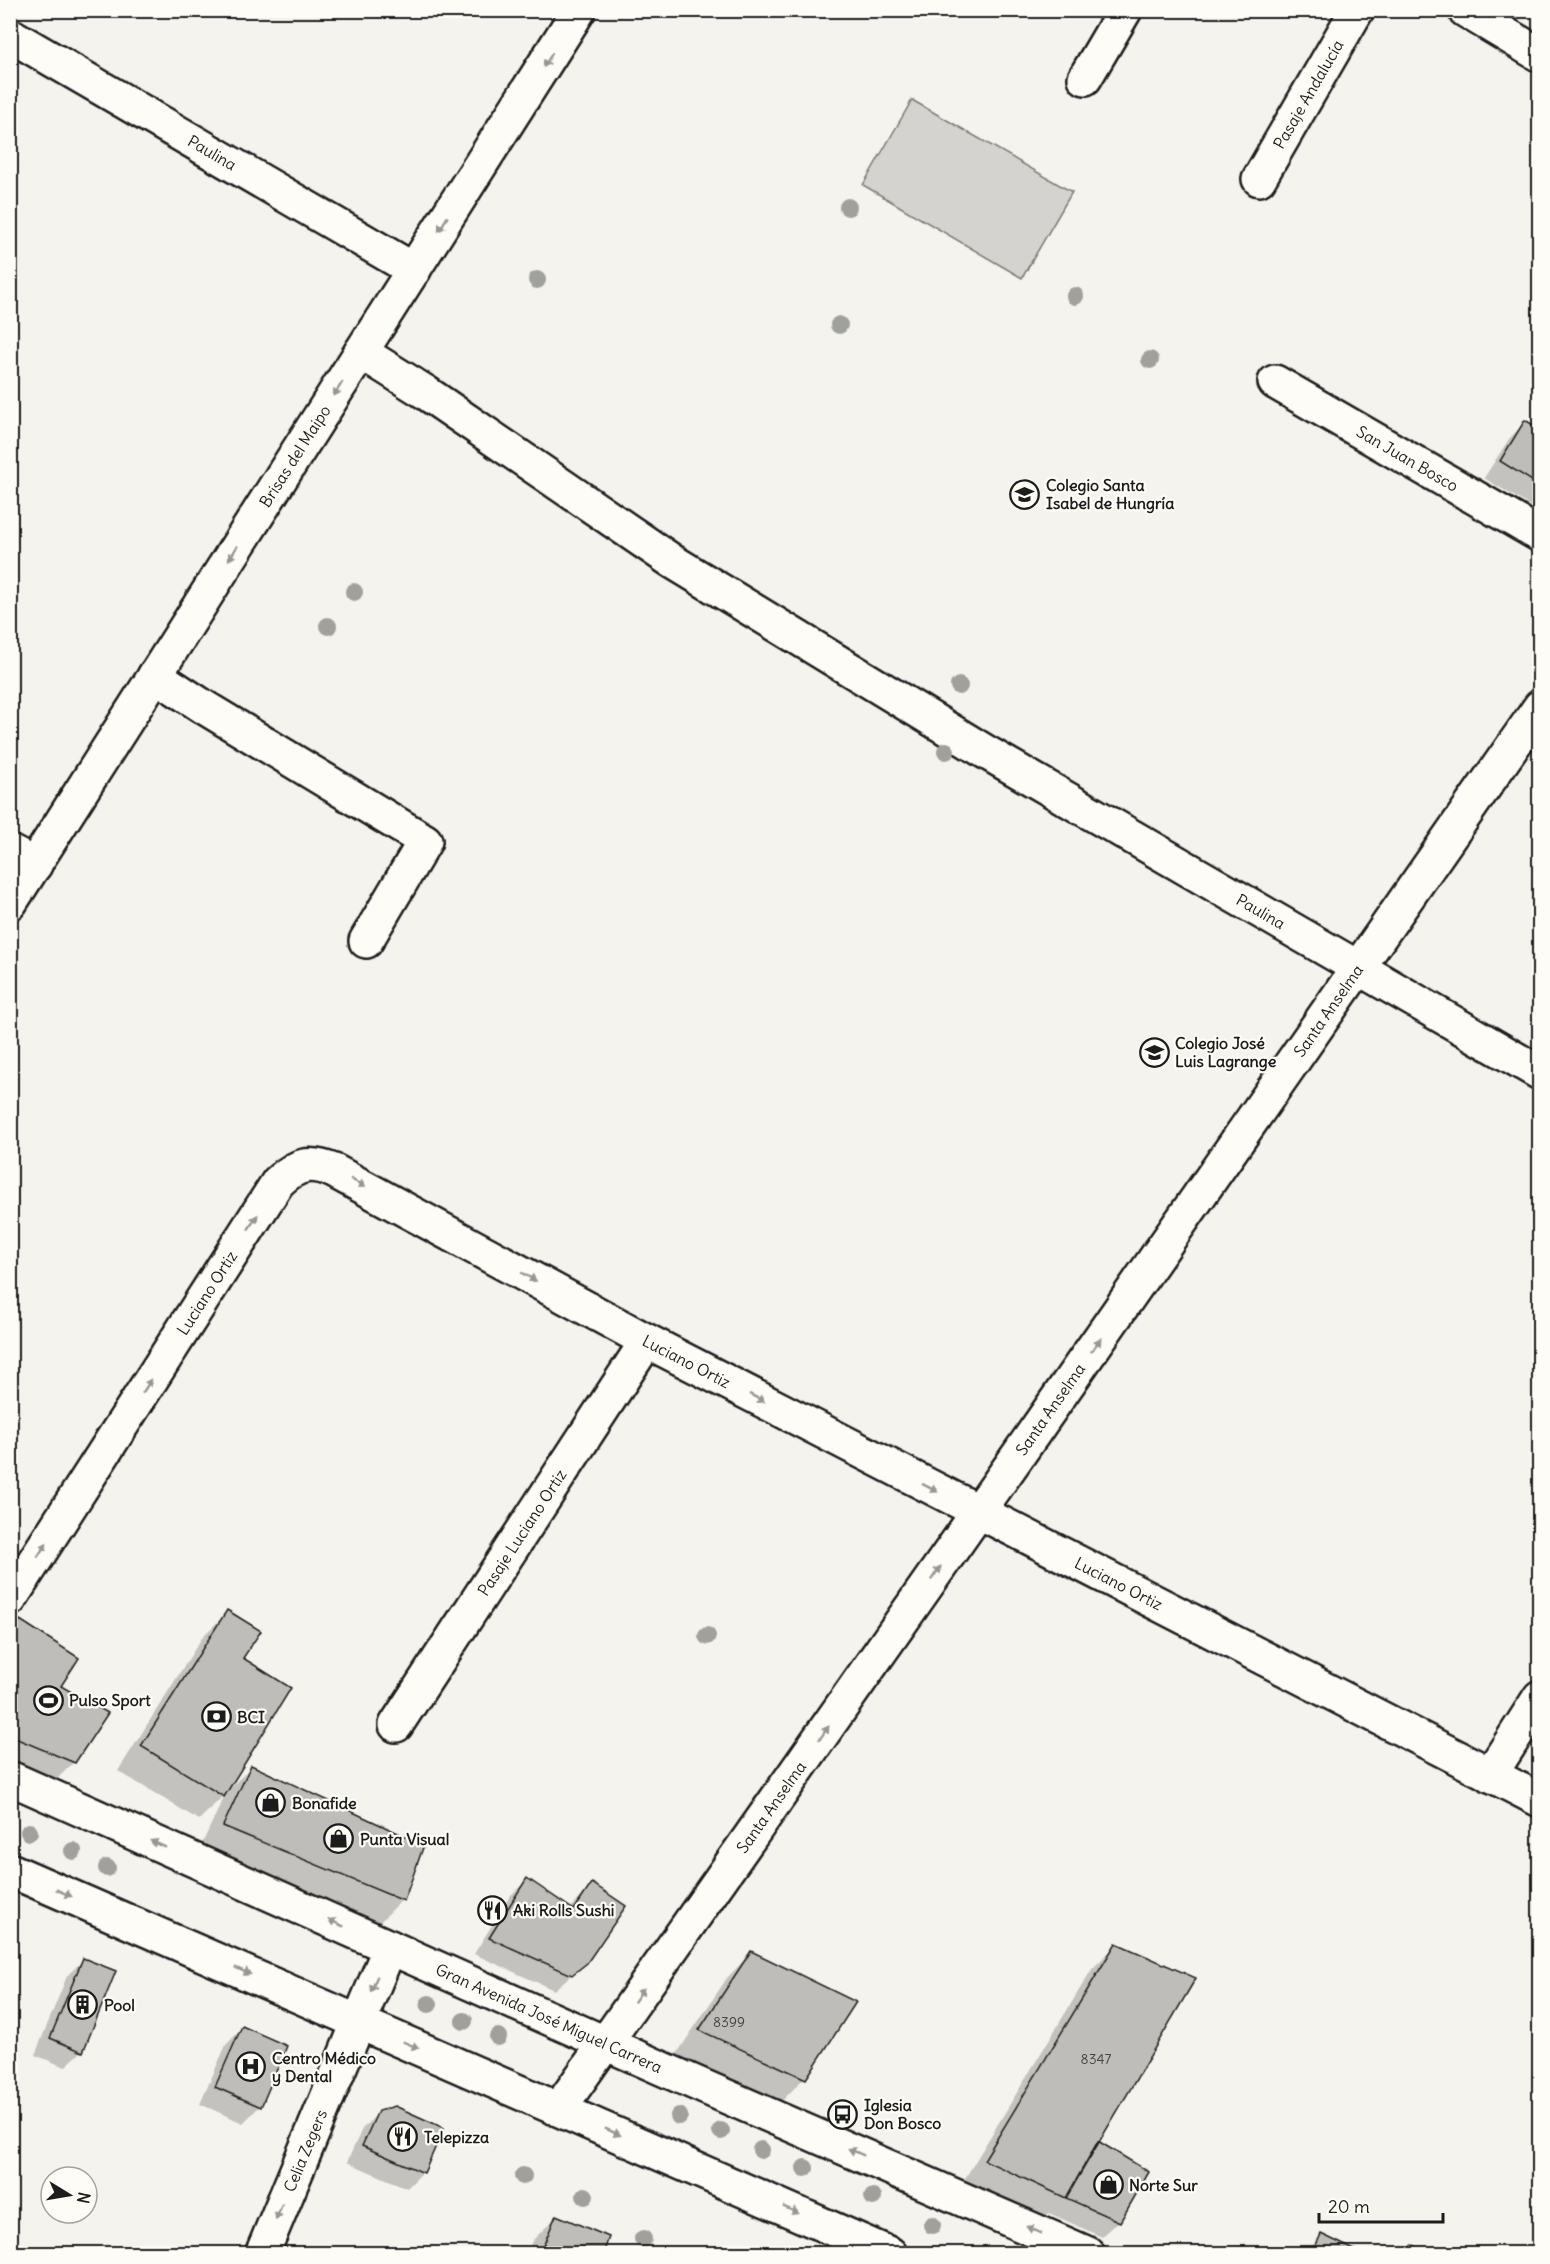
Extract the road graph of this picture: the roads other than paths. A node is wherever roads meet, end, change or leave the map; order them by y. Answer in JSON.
{"nodes":[{"id":1,"x":579,"y":10,"type":"edge"},
{"id":2,"x":1125,"y":10,"type":"edge"},
{"id":3,"x":1357,"y":10,"type":"edge"},
{"id":4,"x":1465,"y":10,"type":"edge"},
{"id":5,"x":10,"y":35,"type":"edge"},
{"id":6,"x":1539,"y":55,"type":"edge"},
{"id":7,"x":1085,"y":78,"type":"dead end"},
{"id":8,"x":1259,"y":179,"type":"dead end"},
{"id":9,"x":414,"y":270,"type":"junction"},
{"id":10,"x":361,"y":352,"type":"junction"},
{"id":11,"x":1275,"y":382,"type":"dead end"},
{"id":12,"x":1539,"y":535,"type":"edge"},
{"id":13,"x":156,"y":675,"type":"junction"},
{"id":14,"x":1539,"y":707,"type":"edge"},
{"id":15,"x":23,"y":858,"type":"edge"},
{"id":16,"x":10,"y":903,"type":"edge"},
{"id":17,"x":366,"y":941,"type":"dead end"},
{"id":18,"x":1358,"y":968,"type":"junction"},
{"id":19,"x":1539,"y":1073,"type":"edge"},
{"id":20,"x":647,"y":1341,"type":"junction"},
{"id":21,"x":978,"y":1513,"type":"junction"},
{"id":22,"x":10,"y":1599,"type":"edge"},
{"id":23,"x":1539,"y":1697,"type":"edge"},
{"id":24,"x":396,"y":1725,"type":"dead end"},
{"id":25,"x":1490,"y":1775,"type":"junction"},
{"id":26,"x":10,"y":1778,"type":"edge"},
{"id":27,"x":1539,"y":1800,"type":"edge"},
{"id":28,"x":10,"y":1870,"type":"edge"},
{"id":29,"x":390,"y":1947,"type":"junction"},
{"id":30,"x":358,"y":2022,"type":"junction"},
{"id":31,"x":605,"y":2043,"type":"junction"},
{"id":32,"x":559,"y":2109,"type":"junction"},
{"id":33,"x":262,"y":2253,"type":"edge"},
{"id":34,"x":890,"y":2253,"type":"edge"},
{"id":35,"x":1088,"y":2253,"type":"edge"}],
"edges":[{"from":1,"to":9,"type":"street","name":"Brisas del Maipo","one_way":true},
{"from":2,"to":7,"type":"street"},
{"from":3,"to":8,"type":"street","name":"Pasaje Andalucía"},
{"from":4,"to":6,"type":"street"},
{"from":5,"to":9,"type":"street","name":"Paulina"},
{"from":9,"to":10,"type":"street","name":"Brisas del Maipo"},
{"from":10,"to":13,"type":"street","name":"Brisas del Maipo","one_way":true},
{"from":10,"to":18,"type":"street","name":"Paulina"},
{"from":11,"to":12,"type":"street","name":"San Juan Bosco"},
{"from":13,"to":15,"type":"street","name":"Brisas del Maipo"},
{"from":13,"to":17,"type":"street"},
{"from":14,"to":18,"type":"street","name":"Santa Anselma"},
{"from":15,"to":16,"type":"street","name":"Brisas del Maipo"},
{"from":18,"to":19,"type":"street","name":"Paulina"},
{"from":21,"to":18,"type":"street","name":"Santa Anselma","one_way":true},
{"from":20,"to":21,"type":"street","name":"Luciano Ortiz","one_way":true},
{"from":22,"to":20,"type":"street","name":"Luciano Ortiz","one_way":true},
{"from":20,"to":24,"type":"street","name":"Pasaje Luciano Ortiz"},
{"from":21,"to":25,"type":"street","name":"Luciano Ortiz"},
{"from":31,"to":21,"type":"street","name":"Santa Anselma","one_way":true},
{"from":23,"to":25,"type":"street"},
{"from":25,"to":27,"type":"street","name":"Luciano Ortiz"},
{"from":29,"to":26,"type":"street","name":"Gran Avenida José Miguel Carrera","one_way":true},
{"from":28,"to":30,"type":"street","one_way":true},
{"from":29,"to":30,"type":"street","name":"Celia Zegers","one_way":true},
{"from":29,"to":31,"type":"street","name":"Gran Avenida José Miguel Carrera"},
{"from":30,"to":32,"type":"street","one_way":true},
{"from":30,"to":33,"type":"street","name":"Celia Zegers","one_way":true},
{"from":31,"to":32,"type":"street","name":"Santa Anselma"},
{"from":35,"to":31,"type":"street","name":"Gran Avenida José Miguel Carrera","one_way":true},
{"from":32,"to":34,"type":"street","one_way":true}]}
